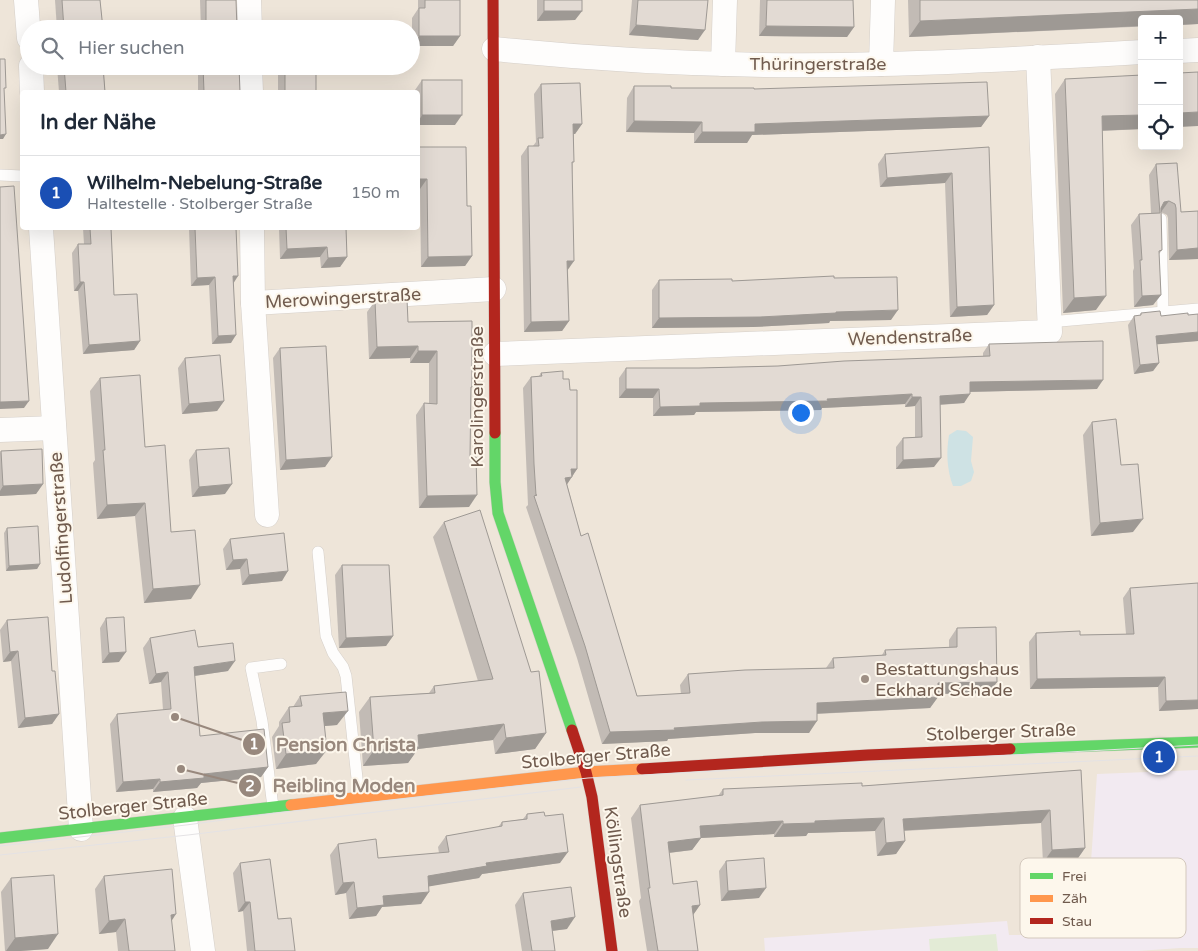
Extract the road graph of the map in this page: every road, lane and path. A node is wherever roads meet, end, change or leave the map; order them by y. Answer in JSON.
{"nodes":[{"id":1,"x":26,"y":0,"type":"edge"},
{"id":2,"x":249,"y":0,"type":"edge"},
{"id":3,"x":492,"y":0,"type":"edge"},
{"id":4,"x":725,"y":0,"type":"edge"},
{"id":5,"x":883,"y":0,"type":"edge"},
{"id":6,"x":28,"y":20,"type":"edge"},
{"id":7,"x":250,"y":20,"type":"edge"},
{"id":8,"x":494,"y":49,"type":"junction"},
{"id":9,"x":1183,"y":50,"type":"edge"},
{"id":10,"x":1198,"y":50,"type":"edge"},
{"id":11,"x":1138,"y":52,"type":"edge"},
{"id":12,"x":1038,"y":58,"type":"junction"},
{"id":13,"x":723,"y":64,"type":"junction"},
{"id":14,"x":881,"y":64,"type":"junction"},
{"id":15,"x":31,"y":75,"type":"edge"},
{"id":16,"x":250,"y":75,"type":"edge"},
{"id":17,"x":32,"y":90,"type":"edge"},
{"id":18,"x":250,"y":90,"type":"edge"},
{"id":19,"x":0,"y":175,"type":"edge"},
{"id":20,"x":20,"y":176,"type":"edge"},
{"id":21,"x":1161,"y":219,"type":"edge"},
{"id":22,"x":41,"y":230,"type":"edge"},
{"id":23,"x":252,"y":230,"type":"edge"},
{"id":24,"x":494,"y":289,"type":"junction"},
{"id":25,"x":253,"y":303,"type":"junction"},
{"id":26,"x":1198,"y":310,"type":"edge"},
{"id":27,"x":1163,"y":313,"type":"junction"},
{"id":28,"x":1049,"y":322,"type":"junction"},
{"id":29,"x":495,"y":354,"type":"junction"},
{"id":30,"x":54,"y":428,"type":"junction"},
{"id":31,"x":0,"y":430,"type":"edge"},
{"id":32,"x":267,"y":515,"type":"dead end"},
{"id":33,"x":318,"y":552,"type":"dead end"},
{"id":34,"x":281,"y":664,"type":"dead end"},
{"id":35,"x":1198,"y":742,"type":"edge"},
{"id":36,"x":587,"y":775,"type":"junction"},
{"id":37,"x":359,"y":797,"type":"junction"},
{"id":38,"x":273,"y":807,"type":"junction"},
{"id":39,"x":185,"y":818,"type":"junction"},
{"id":40,"x":80,"y":829,"type":"junction"},
{"id":41,"x":0,"y":838,"type":"edge"},
{"id":42,"x":203,"y":951,"type":"edge"},
{"id":43,"x":612,"y":951,"type":"edge"}],
"edges":[{"from":1,"to":6,"type":"street"},
{"from":2,"to":7,"type":"street"},
{"from":3,"to":8,"type":"main road","name":"Karolingerstraße"},
{"from":4,"to":13,"type":"street"},
{"from":5,"to":14,"type":"street"},
{"from":8,"to":13,"type":"street","name":"Thüringerstraße"},
{"from":8,"to":24,"type":"main road","name":"Karolingerstraße"},
{"from":9,"to":10,"type":"street"},
{"from":11,"to":12,"type":"street","name":"Thüringerstraße"},
{"from":12,"to":14,"type":"street","name":"Thüringerstraße"},
{"from":12,"to":28,"type":"street"},
{"from":13,"to":14,"type":"street","name":"Thüringerstraße"},
{"from":15,"to":17,"type":"street"},
{"from":16,"to":18,"type":"street"},
{"from":19,"to":20,"type":"lane"},
{"from":21,"to":27,"type":"lane"},
{"from":22,"to":30,"type":"street","name":"Ludolfingerstraße"},
{"from":23,"to":25,"type":"street"},
{"from":24,"to":25,"type":"street","name":"Merowingerstraße"},
{"from":24,"to":29,"type":"main road","name":"Karolingerstraße"},
{"from":25,"to":32,"type":"street","name":"Merowingerstraße"},
{"from":26,"to":27,"type":"lane"},
{"from":27,"to":28,"type":"lane"},
{"from":28,"to":29,"type":"street","name":"Wendenstraße"},
{"from":29,"to":36,"type":"main road","name":"Karolingerstraße"},
{"from":30,"to":31,"type":"street"},
{"from":30,"to":40,"type":"street","name":"Ludolfingerstraße"},
{"from":33,"to":37,"type":"lane"},
{"from":34,"to":38,"type":"lane"},
{"from":35,"to":36,"type":"main road","name":"Stolberger Straße"},
{"from":36,"to":37,"type":"main road","name":"Stolberger Straße"},
{"from":36,"to":43,"type":"main road","name":"Köllingstraße"},
{"from":37,"to":38,"type":"main road","name":"Stolberger Straße"},
{"from":38,"to":39,"type":"main road","name":"Stolberger Straße"},
{"from":39,"to":40,"type":"main road","name":"Stolberger Straße"},
{"from":39,"to":42,"type":"street"},
{"from":40,"to":41,"type":"main road","name":"Stolberger Straße"}]}
